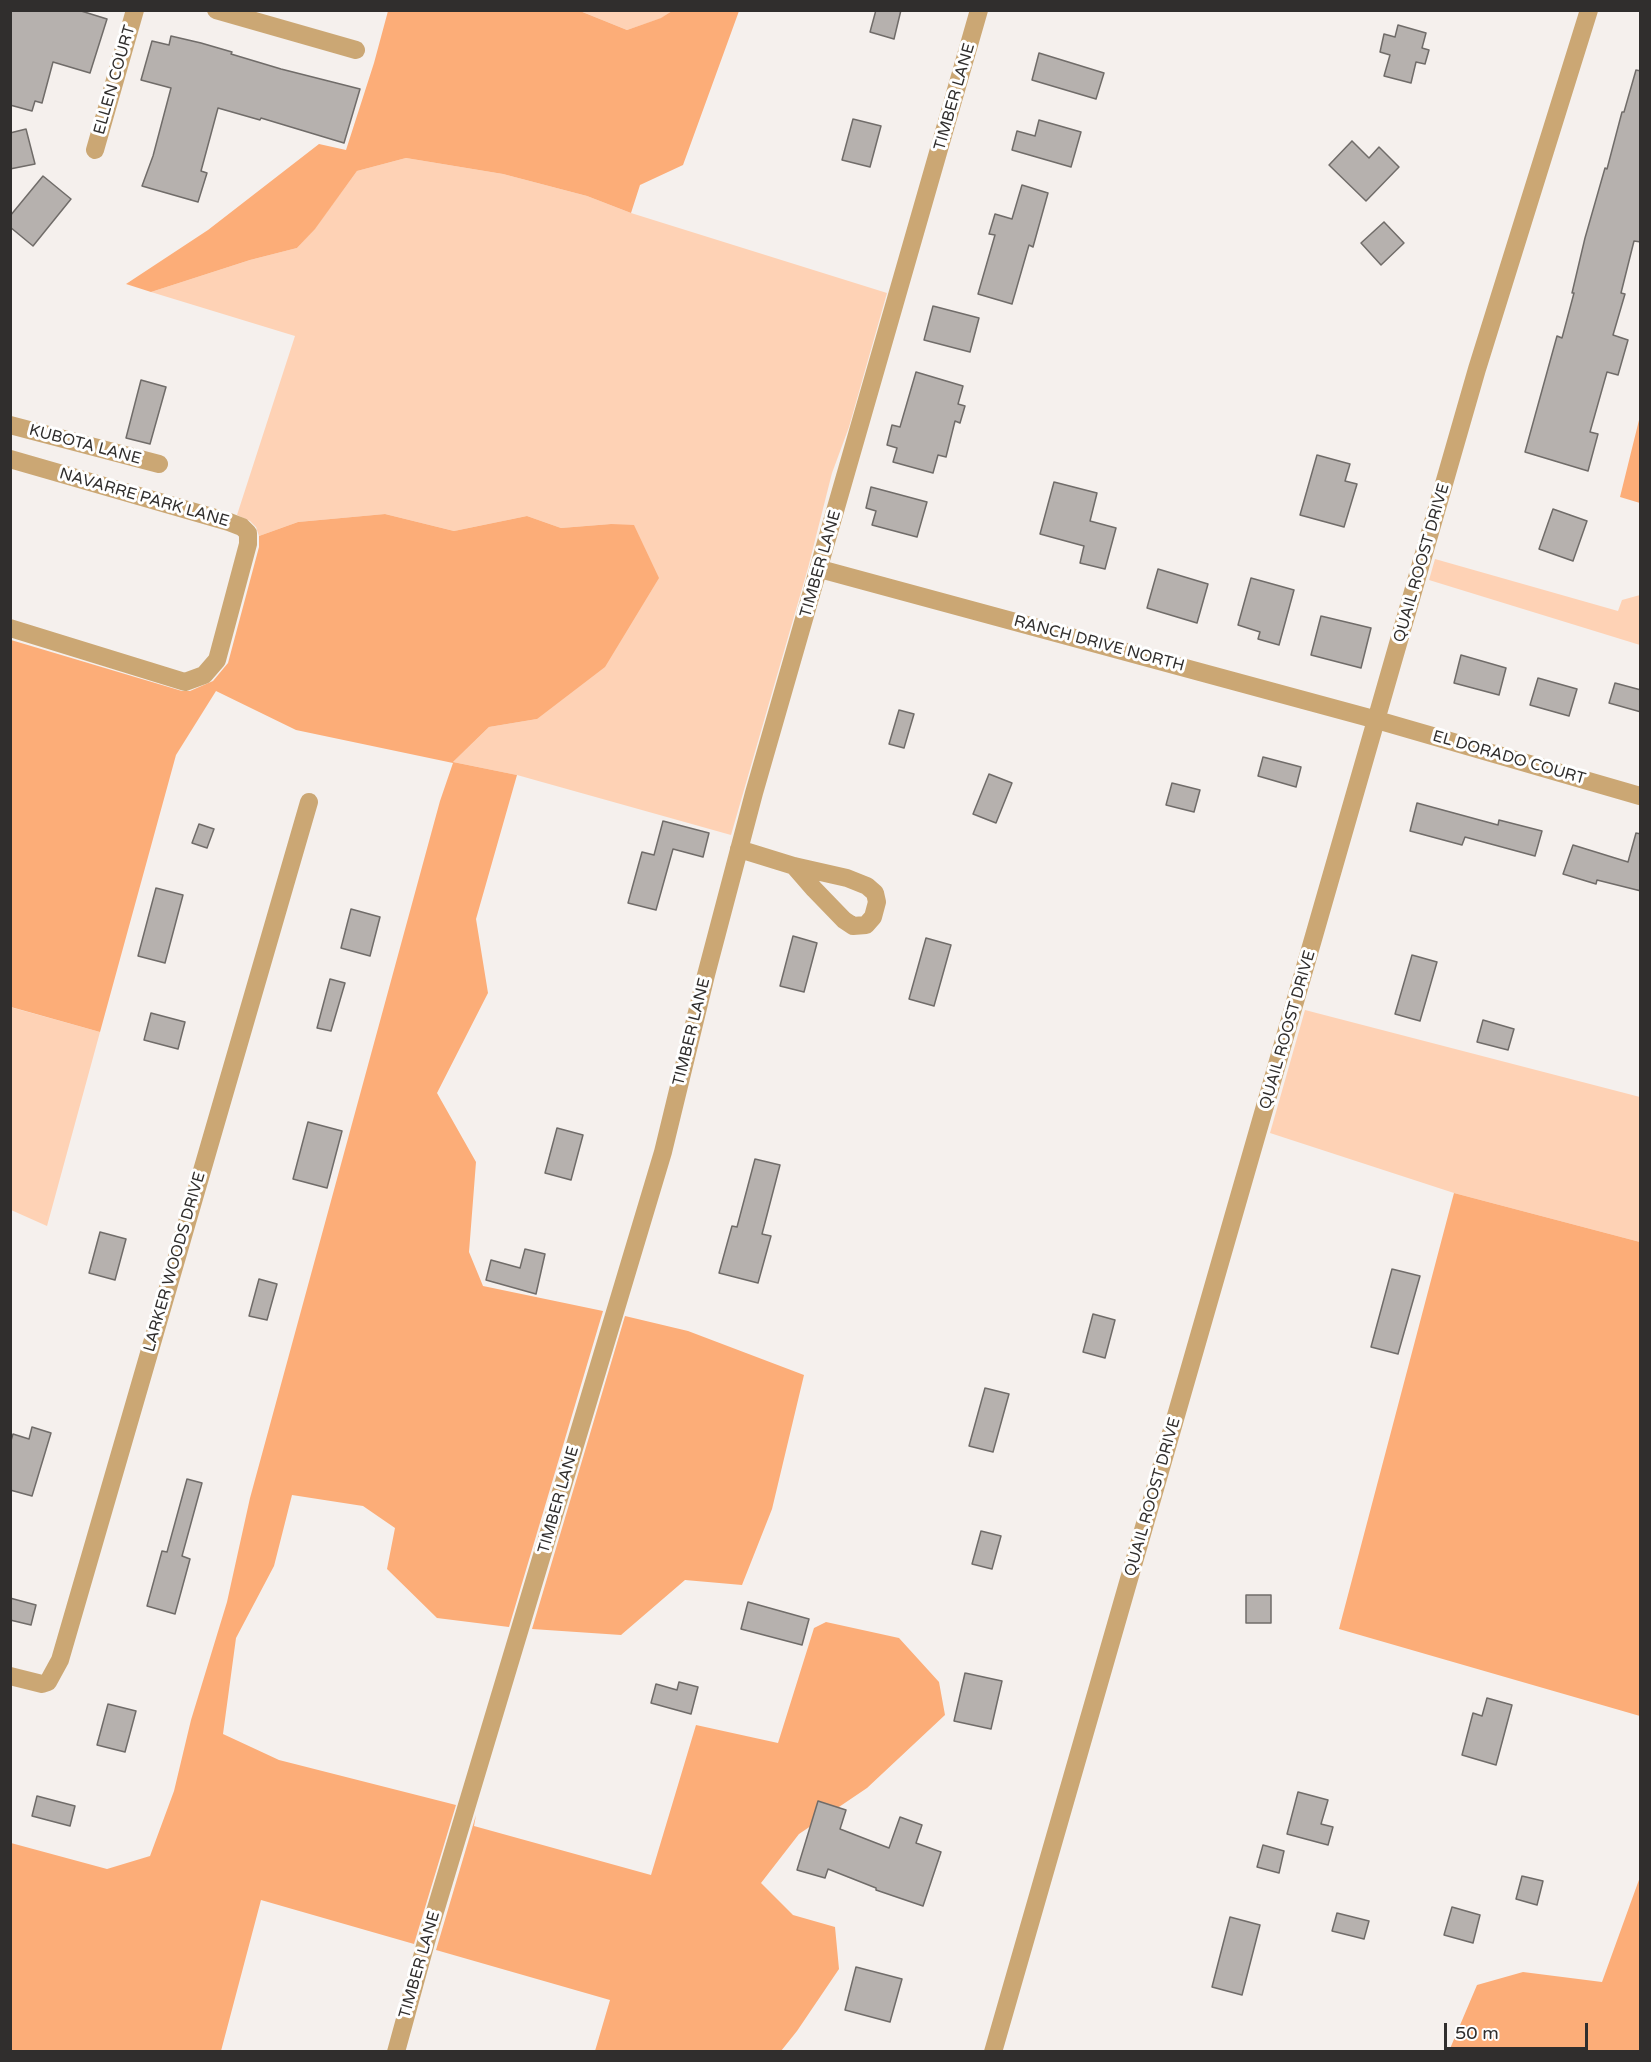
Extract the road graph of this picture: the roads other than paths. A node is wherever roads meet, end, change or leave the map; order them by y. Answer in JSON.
{"nodes":[{"id":1,"x":135,"y":10,"type":"edge"},
{"id":2,"x":216,"y":10,"type":"edge"},
{"id":3,"x":979,"y":10,"type":"edge"},
{"id":4,"x":1589,"y":10,"type":"edge"},
{"id":5,"x":356,"y":50,"type":"dead end"},
{"id":6,"x":94,"y":150,"type":"dead end"},
{"id":7,"x":10,"y":425,"type":"edge"},
{"id":8,"x":10,"y":459,"type":"edge"},
{"id":9,"x":159,"y":464,"type":"dead end"},
{"id":10,"x":820,"y":569,"type":"junction"},
{"id":11,"x":10,"y":628,"type":"edge"},
{"id":12,"x":1377,"y":720,"type":"junction"},
{"id":13,"x":1641,"y":796,"type":"edge"},
{"id":14,"x":309,"y":802,"type":"dead end"},
{"id":15,"x":739,"y":849,"type":"junction"},
{"id":16,"x":794,"y":866,"type":"dead end"},
{"id":17,"x":10,"y":1676,"type":"edge"},
{"id":18,"x":396,"y":2052,"type":"edge"},
{"id":19,"x":993,"y":2052,"type":"edge"}],
"edges":[{"from":1,"to":6,"type":"street","name":"ELLEN COURT"},
{"from":2,"to":5,"type":"street"},
{"from":3,"to":10,"type":"street","name":"TIMBER LANE"},
{"from":4,"to":12,"type":"street","name":"QUAIL ROOST DRIVE"},
{"from":7,"to":9,"type":"street","name":"KUBOTA LANE"},
{"from":8,"to":11,"type":"street","name":"NAVARRE PARK LANE"},
{"from":10,"to":12,"type":"street","name":"RANCH DRIVE NORTH"},
{"from":10,"to":15,"type":"street","name":"TIMBER LANE"},
{"from":12,"to":13,"type":"street","name":"EL DORADO COURT"},
{"from":12,"to":19,"type":"street","name":"QUAIL ROOST DRIVE"},
{"from":14,"to":17,"type":"street","name":"LARKER WOODS DRIVE"},
{"from":15,"to":16,"type":"street"},
{"from":15,"to":18,"type":"street","name":"TIMBER LANE"}]}
